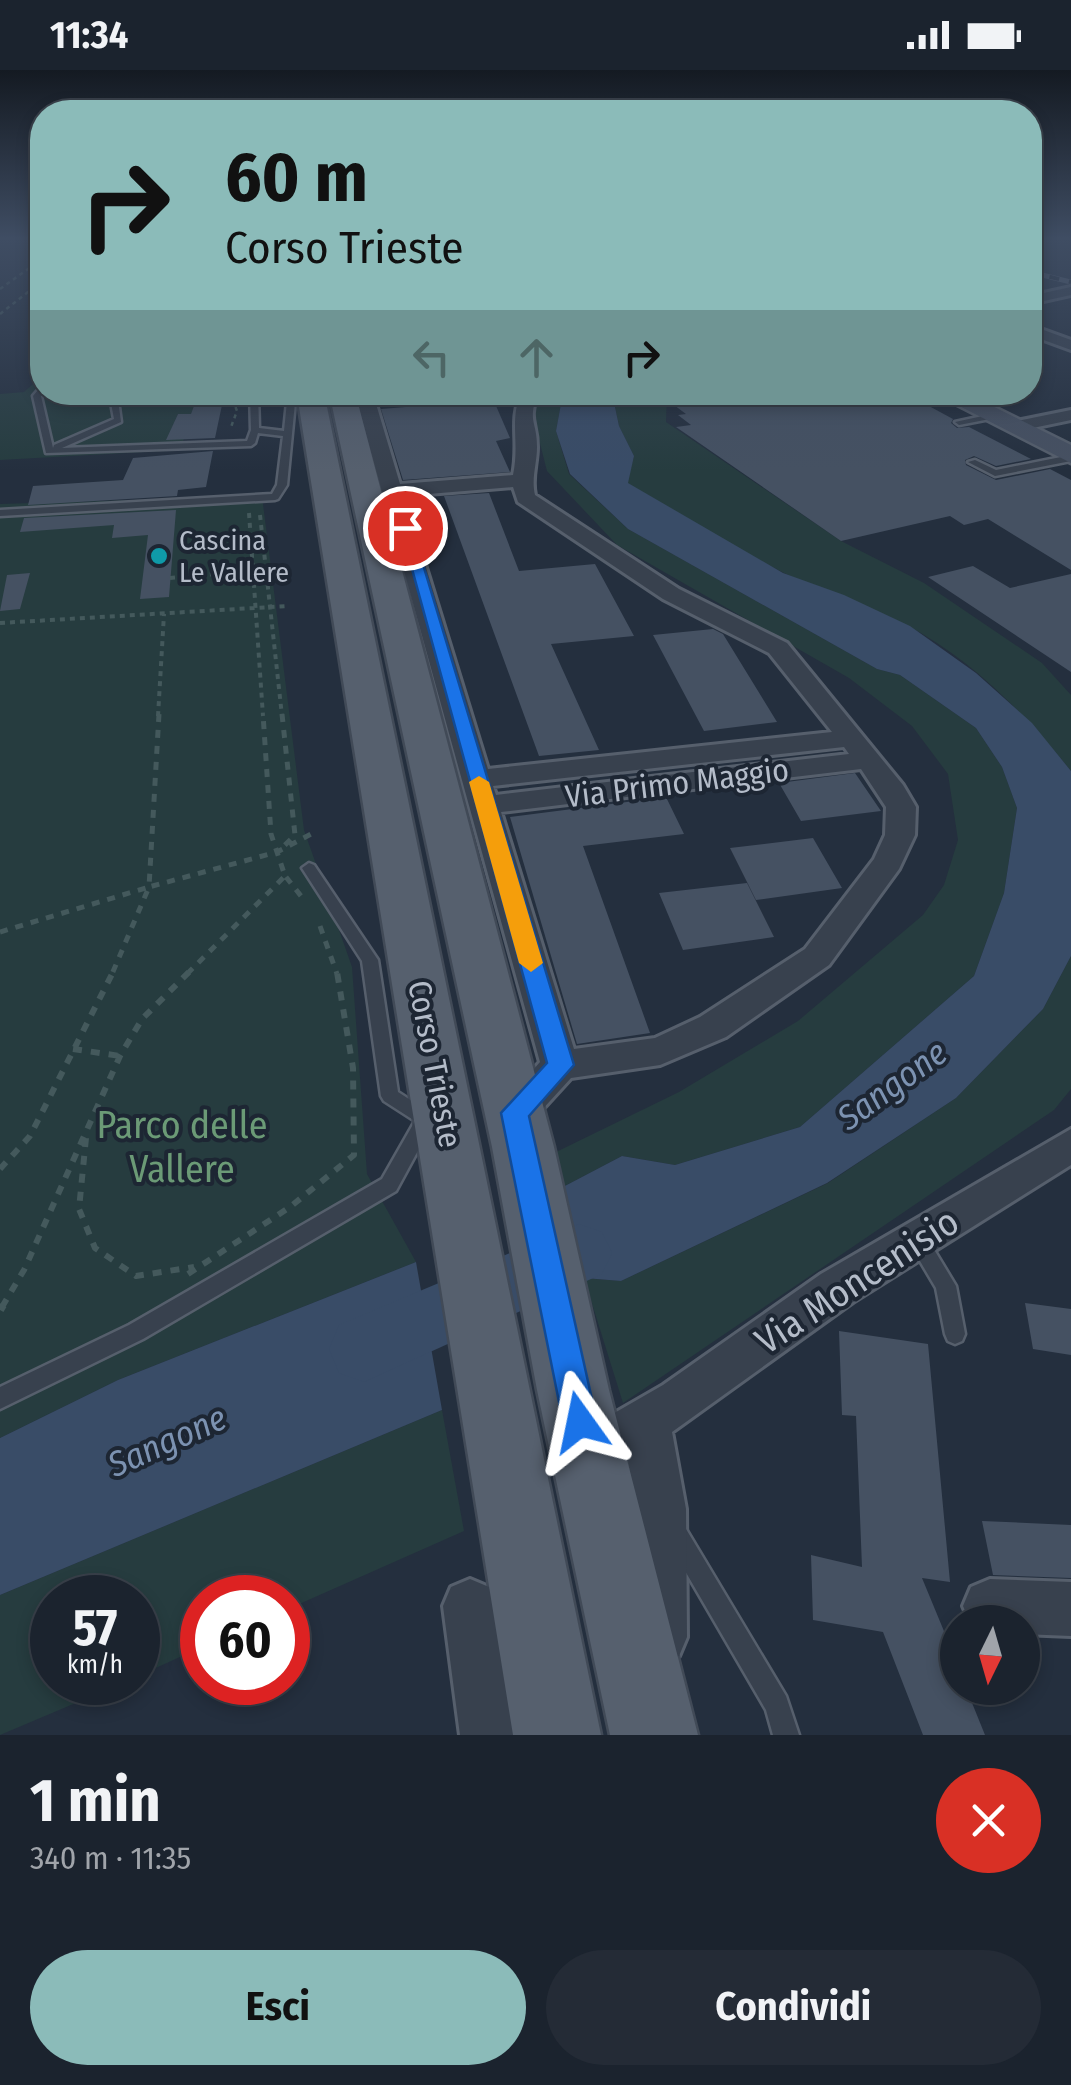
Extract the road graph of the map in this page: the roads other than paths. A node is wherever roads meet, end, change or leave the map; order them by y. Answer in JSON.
{"nodes":[{"id":1,"x":1042,"y":334,"type":"edge"},
{"id":2,"x":1071,"y":345,"type":"edge"},
{"id":3,"x":39,"y":405,"type":"edge"},
{"id":4,"x":115,"y":405,"type":"edge"},
{"id":5,"x":254,"y":405,"type":"edge"},
{"id":6,"x":319,"y":405,"type":"edge"},
{"id":7,"x":322,"y":405,"type":"edge"},
{"id":8,"x":322,"y":405,"type":"edge"},
{"id":9,"x":322,"y":405,"type":"edge"},
{"id":10,"x":323,"y":405,"type":"edge"},
{"id":11,"x":525,"y":405,"type":"edge"},
{"id":12,"x":970,"y":405,"type":"edge"},
{"id":13,"x":1071,"y":414,"type":"edge"},
{"id":14,"x":1002,"y":421,"type":"junction"},
{"id":15,"x":959,"y":422,"type":"dead end"},
{"id":16,"x":255,"y":430,"type":"junction"},
{"id":17,"x":49,"y":451,"type":"junction"},
{"id":18,"x":1071,"y":456,"type":"edge"},
{"id":19,"x":972,"y":462,"type":"dead end"},
{"id":20,"x":522,"y":485,"type":"junction"},
{"id":21,"x":395,"y":495,"type":"junction"},
{"id":22,"x":0,"y":513,"type":"edge"},
{"id":23,"x":859,"y":749,"type":"junction"},
{"id":24,"x":482,"y":792,"type":"junction"},
{"id":25,"x":308,"y":868,"type":"dead end"},
{"id":26,"x":560,"y":1065,"type":"junction"},
{"id":27,"x":519,"y":1130,"type":"junction"},
{"id":28,"x":442,"y":1136,"type":"junction"},
{"id":29,"x":1071,"y":1145,"type":"edge"},
{"id":30,"x":917,"y":1239,"type":"junction"},
{"id":31,"x":956,"y":1334,"type":"dead end"},
{"id":32,"x":0,"y":1398,"type":"edge"},
{"id":33,"x":602,"y":1422,"type":"junction"},
{"id":34,"x":661,"y":1508,"type":"junction"},
{"id":35,"x":470,"y":1606,"type":"dead end"},
{"id":36,"x":1040,"y":1608,"type":"edge"},
{"id":37,"x":1071,"y":1609,"type":"edge"},
{"id":38,"x":489,"y":1735,"type":"edge"},
{"id":39,"x":557,"y":1735,"type":"edge"},
{"id":40,"x":655,"y":1735,"type":"edge"},
{"id":41,"x":786,"y":1735,"type":"edge"}],
"edges":[{"from":1,"to":2,"type":"street"},
{"from":3,"to":17,"type":"lane"},
{"from":4,"to":17,"type":"lane"},
{"from":5,"to":16,"type":"lane"},
{"from":6,"to":16,"type":"lane"},
{"from":7,"to":22,"type":"lane"},
{"from":8,"to":27,"type":"main road","name":"Corso Trieste"},
{"from":9,"to":28,"type":"main road","name":"Corso Trieste"},
{"from":10,"to":21,"type":"street"},
{"from":11,"to":20,"type":"street"},
{"from":12,"to":14,"type":"street"},
{"from":13,"to":14,"type":"street"},
{"from":14,"to":15,"type":"lane"},
{"from":14,"to":18,"type":"street"},
{"from":16,"to":17,"type":"lane"},
{"from":18,"to":19,"type":"lane"},
{"from":20,"to":21,"type":"street"},
{"from":20,"to":23,"type":"street"},
{"from":21,"to":24,"type":"street"},
{"from":23,"to":24,"type":"street","name":"Via Primo Maggio"},
{"from":23,"to":26,"type":"street"},
{"from":24,"to":26,"type":"street"},
{"from":25,"to":28,"type":"lane"},
{"from":26,"to":27,"type":"street"},
{"from":27,"to":33,"type":"main road","name":"Corso Trieste"},
{"from":28,"to":32,"type":"lane"},
{"from":28,"to":39,"type":"main road","name":"Corso Trieste"},
{"from":29,"to":30,"type":"street","name":"Via Moncenisio"},
{"from":30,"to":31,"type":"lane"},
{"from":30,"to":33,"type":"street","name":"Via Moncenisio"},
{"from":33,"to":34,"type":"street"},
{"from":33,"to":40,"type":"main road","name":"Corso Trieste"},
{"from":34,"to":40,"type":"street"},
{"from":34,"to":41,"type":"lane"},
{"from":35,"to":38,"type":"street"},
{"from":36,"to":37,"type":"street"}]}
